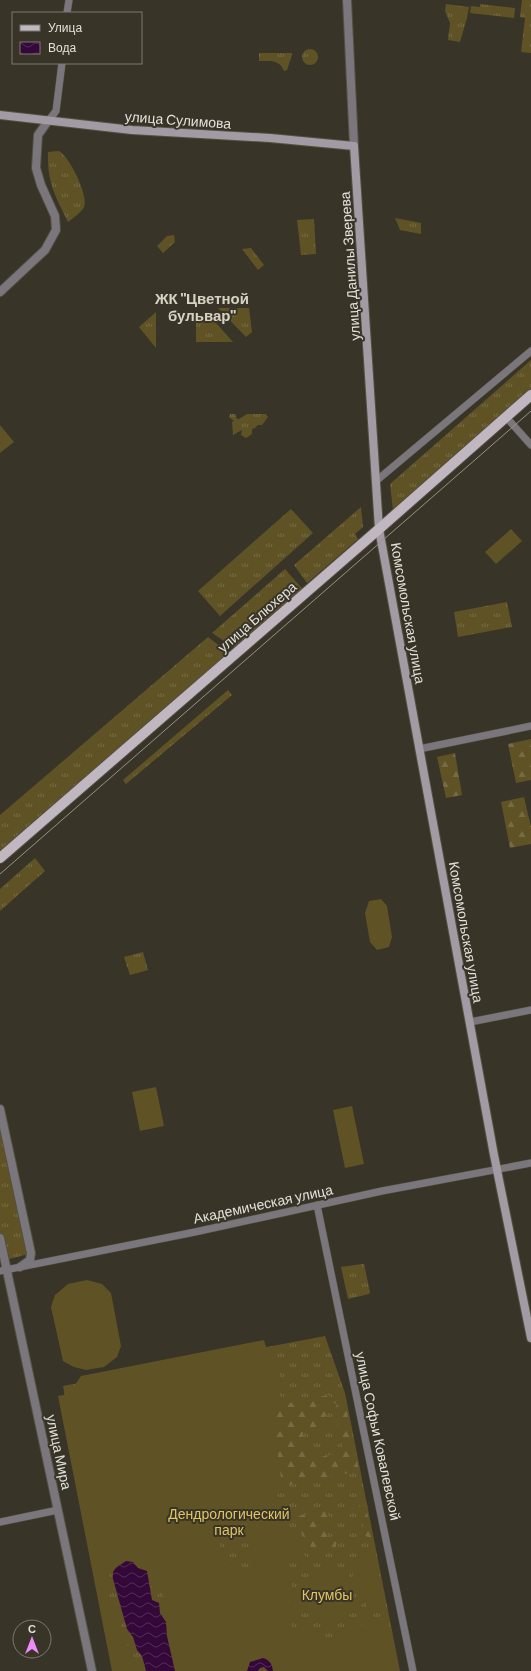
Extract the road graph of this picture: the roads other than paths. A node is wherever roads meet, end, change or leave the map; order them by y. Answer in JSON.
{"nodes":[{"id":1,"x":69,"y":0,"type":"edge"},
{"id":2,"x":347,"y":0,"type":"edge"},
{"id":3,"x":67,"y":12,"type":"edge"},
{"id":4,"x":62,"y":64,"type":"edge"},
{"id":5,"x":0,"y":115,"type":"edge"},
{"id":6,"x":48,"y":121,"type":"junction"},
{"id":7,"x":354,"y":146,"type":"junction"},
{"id":8,"x":0,"y":292,"type":"edge"},
{"id":9,"x":531,"y":351,"type":"edge"},
{"id":10,"x":531,"y":395,"type":"edge"},
{"id":11,"x":506,"y":416,"type":"junction"},
{"id":12,"x":531,"y":445,"type":"edge"},
{"id":13,"x":376,"y":481,"type":"junction"},
{"id":14,"x":379,"y":530,"type":"junction"},
{"id":15,"x":531,"y":726,"type":"edge"},
{"id":16,"x":419,"y":749,"type":"junction"},
{"id":17,"x":0,"y":858,"type":"edge"},
{"id":18,"x":531,"y":1010,"type":"edge"},
{"id":19,"x":470,"y":1022,"type":"junction"},
{"id":20,"x":0,"y":1109,"type":"edge"},
{"id":21,"x":531,"y":1163,"type":"edge"},
{"id":22,"x":496,"y":1168,"type":"junction"},
{"id":23,"x":316,"y":1205,"type":"junction"},
{"id":24,"x":0,"y":1238,"type":"edge"},
{"id":25,"x":20,"y":1267,"type":"junction"},
{"id":26,"x":3,"y":1271,"type":"edge"},
{"id":27,"x":531,"y":1338,"type":"edge"},
{"id":28,"x":58,"y":1510,"type":"junction"},
{"id":29,"x":0,"y":1522,"type":"edge"},
{"id":30,"x":92,"y":1671,"type":"edge"},
{"id":31,"x":414,"y":1671,"type":"edge"}],
"edges":[{"from":1,"to":3,"type":"street"},
{"from":2,"to":7,"type":"street","name":"улица Данилы Зверева"},
{"from":4,"to":6,"type":"street"},
{"from":5,"to":6,"type":"main road","name":"улица Сулимова"},
{"from":6,"to":7,"type":"main road","name":"улица Сулимова"},
{"from":6,"to":8,"type":"street"},
{"from":7,"to":13,"type":"main road","name":"улица Данилы Зверева"},
{"from":9,"to":13,"type":"street"},
{"from":10,"to":11,"type":"main road","name":"улица Блюхера"},
{"from":11,"to":12,"type":"street"},
{"from":11,"to":14,"type":"main road","name":"улица Блюхера"},
{"from":13,"to":14,"type":"main road","name":"улица Данилы Зверева"},
{"from":14,"to":16,"type":"main road","name":"Комсомольская улица"},
{"from":14,"to":17,"type":"main road","name":"улица Блюхера"},
{"from":15,"to":16,"type":"street"},
{"from":16,"to":19,"type":"main road","name":"Комсомольская улица"},
{"from":18,"to":19,"type":"street"},
{"from":19,"to":22,"type":"main road","name":"Комсомольская улица"},
{"from":20,"to":25,"type":"street"},
{"from":21,"to":22,"type":"street","name":"Академическая улица"},
{"from":22,"to":23,"type":"street","name":"Академическая улица"},
{"from":22,"to":27,"type":"main road","name":"Комсомольская улица"},
{"from":23,"to":25,"type":"street","name":"Академическая улица"},
{"from":23,"to":31,"type":"street","name":"улица Софьи Ковалевской"},
{"from":24,"to":26,"type":"street","name":"улица Мира"},
{"from":25,"to":26,"type":"street","name":"Академическая улица"},
{"from":26,"to":28,"type":"street","name":"улица Мира"},
{"from":28,"to":29,"type":"street"},
{"from":28,"to":30,"type":"street","name":"улица Мира"}]}
